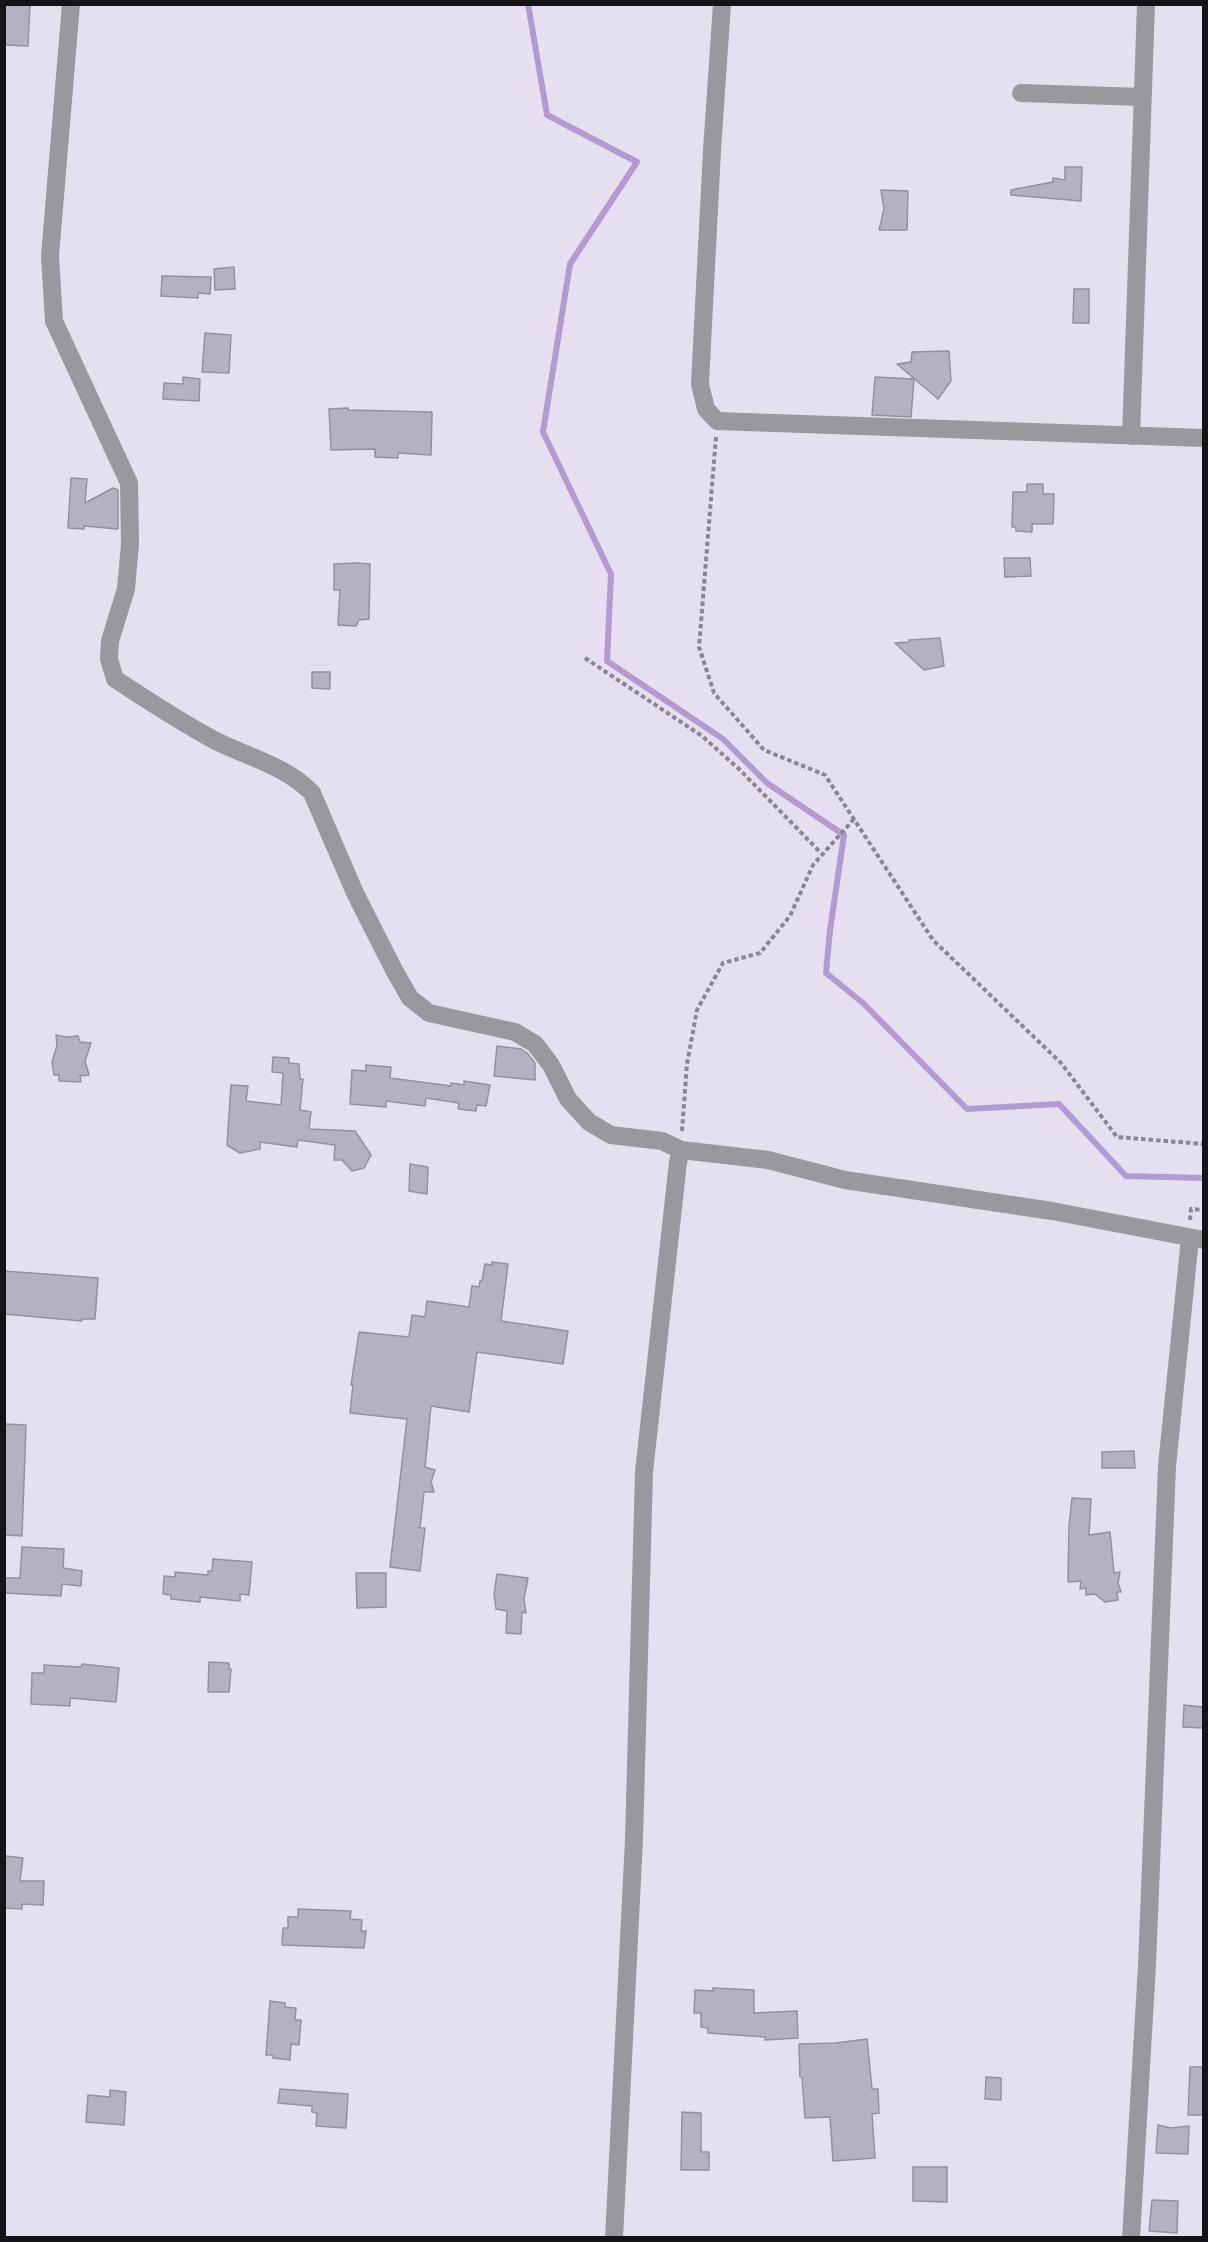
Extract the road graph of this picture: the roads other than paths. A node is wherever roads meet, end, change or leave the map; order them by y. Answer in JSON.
{"nodes":[{"id":1,"x":71,"y":4,"type":"edge"},
{"id":2,"x":722,"y":4,"type":"edge"},
{"id":3,"x":1146,"y":4,"type":"edge"},
{"id":4,"x":1021,"y":93,"type":"dead end"},
{"id":5,"x":1142,"y":97,"type":"junction"},
{"id":6,"x":1131,"y":436,"type":"junction"},
{"id":7,"x":1203,"y":438,"type":"edge"},
{"id":8,"x":681,"y":1150,"type":"junction"},
{"id":9,"x":1196,"y":1239,"type":"edge"},
{"id":10,"x":614,"y":2238,"type":"edge"},
{"id":11,"x":1131,"y":2238,"type":"edge"}],
"edges":[{"from":1,"to":8,"type":"street"},
{"from":2,"to":6,"type":"street"},
{"from":3,"to":5,"type":"street"},
{"from":4,"to":5,"type":"street"},
{"from":5,"to":6,"type":"street"},
{"from":6,"to":7,"type":"street"},
{"from":8,"to":9,"type":"street"},
{"from":8,"to":10,"type":"street"},
{"from":9,"to":11,"type":"street"}]}
